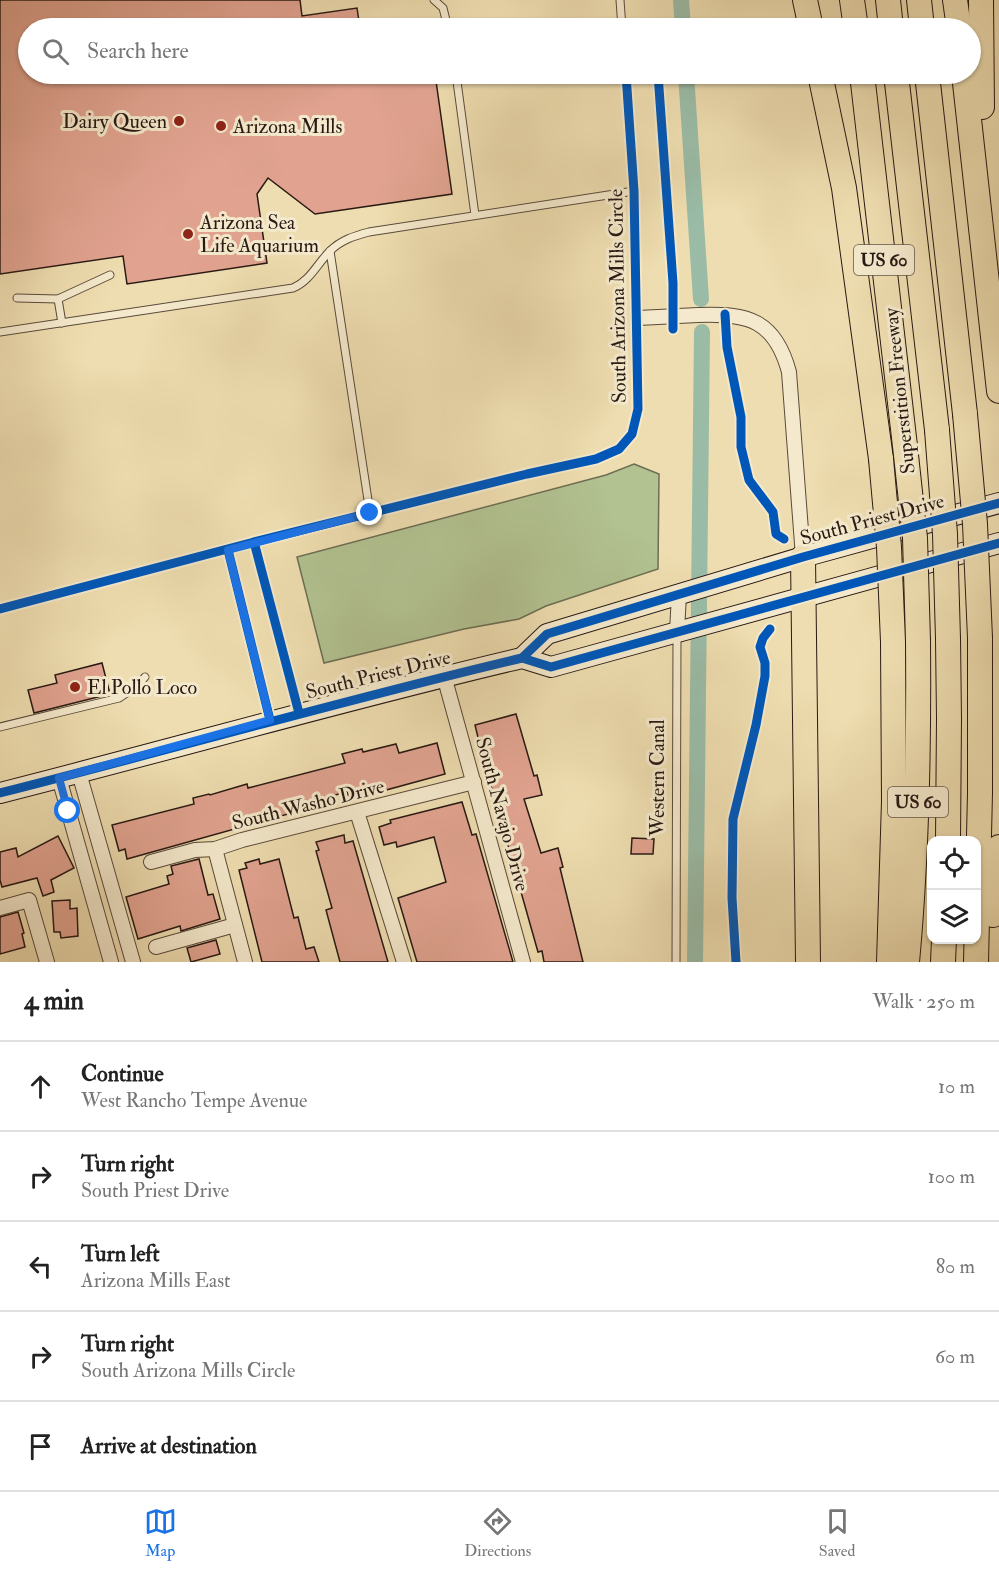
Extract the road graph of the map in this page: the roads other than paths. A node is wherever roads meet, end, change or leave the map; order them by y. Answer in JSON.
{"nodes":[{"id":1,"x":434,"y":0,"type":"edge"},
{"id":2,"x":620,"y":0,"type":"edge"},
{"id":3,"x":805,"y":0,"type":"edge"},
{"id":4,"x":852,"y":0,"type":"edge"},
{"id":5,"x":867,"y":0,"type":"edge"},
{"id":6,"x":888,"y":0,"type":"edge"},
{"id":7,"x":919,"y":0,"type":"edge"},
{"id":8,"x":956,"y":0,"type":"edge"},
{"id":9,"x":981,"y":0,"type":"edge"},
{"id":10,"x":446,"y":18,"type":"edge"},
{"id":11,"x":621,"y":18,"type":"edge"},
{"id":12,"x":809,"y":18,"type":"edge"},
{"id":13,"x":855,"y":18,"type":"edge"},
{"id":14,"x":870,"y":18,"type":"edge"},
{"id":15,"x":890,"y":18,"type":"edge"},
{"id":16,"x":921,"y":18,"type":"edge"},
{"id":17,"x":958,"y":18,"type":"edge"},
{"id":18,"x":457,"y":84,"type":"edge"},
{"id":19,"x":627,"y":84,"type":"edge"},
{"id":20,"x":822,"y":84,"type":"edge"},
{"id":21,"x":863,"y":84,"type":"edge"},
{"id":22,"x":878,"y":84,"type":"edge"},
{"id":23,"x":897,"y":84,"type":"edge"},
{"id":24,"x":928,"y":84,"type":"edge"},
{"id":25,"x":965,"y":84,"type":"edge"},
{"id":26,"x":634,"y":191,"type":"junction"},
{"id":27,"x":475,"y":215,"type":"junction"},
{"id":28,"x":983,"y":247,"type":"junction"},
{"id":29,"x":330,"y":251,"type":"junction"},
{"id":30,"x":110,"y":275,"type":"dead end"},
{"id":31,"x":16,"y":298,"type":"dead end"},
{"id":32,"x":58,"y":298,"type":"junction"},
{"id":33,"x":638,"y":318,"type":"junction"},
{"id":34,"x":62,"y":323,"type":"junction"},
{"id":35,"x":0,"y":332,"type":"edge"},
{"id":36,"x":999,"y":391,"type":"edge"},
{"id":37,"x":905,"y":446,"type":"junction"},
{"id":38,"x":999,"y":503,"type":"edge"},
{"id":39,"x":370,"y":513,"type":"junction"},
{"id":40,"x":254,"y":542,"type":"junction"},
{"id":41,"x":999,"y":543,"type":"edge"},
{"id":42,"x":228,"y":550,"type":"junction"},
{"id":43,"x":803,"y":557,"type":"junction"},
{"id":44,"x":681,"y":593,"type":"junction"},
{"id":45,"x":803,"y":597,"type":"junction"},
{"id":46,"x":0,"y":609,"type":"edge"},
{"id":47,"x":681,"y":631,"type":"junction"},
{"id":48,"x":522,"y":658,"type":"junction"},
{"id":49,"x":444,"y":676,"type":"junction"},
{"id":50,"x":145,"y":677,"type":"dead end"},
{"id":51,"x":299,"y":713,"type":"junction"},
{"id":52,"x":270,"y":720,"type":"junction"},
{"id":53,"x":0,"y":727,"type":"edge"},
{"id":54,"x":79,"y":773,"type":"junction"},
{"id":55,"x":59,"y":778,"type":"junction"},
{"id":56,"x":474,"y":782,"type":"junction"},
{"id":57,"x":0,"y":793,"type":"edge"},
{"id":58,"x":357,"y":812,"type":"junction"},
{"id":59,"x":948,"y":836,"type":"edge"},
{"id":60,"x":999,"y":847,"type":"edge"},
{"id":61,"x":215,"y":849,"type":"junction"},
{"id":62,"x":103,"y":859,"type":"junction"},
{"id":63,"x":151,"y":862,"type":"dead end"},
{"id":64,"x":83,"y":865,"type":"junction"},
{"id":65,"x":0,"y":908,"type":"edge"},
{"id":66,"x":235,"y":925,"type":"junction"},
{"id":67,"x":944,"y":944,"type":"edge"},
{"id":68,"x":128,"y":946,"type":"junction"},
{"id":69,"x":156,"y":946,"type":"dead end"},
{"id":70,"x":110,"y":957,"type":"edge"},
{"id":71,"x":48,"y":962,"type":"edge"},
{"id":72,"x":133,"y":962,"type":"edge"},
{"id":73,"x":245,"y":962,"type":"edge"},
{"id":74,"x":404,"y":962,"type":"edge"},
{"id":75,"x":523,"y":962,"type":"edge"},
{"id":76,"x":676,"y":962,"type":"edge"},
{"id":77,"x":808,"y":962,"type":"edge"},
{"id":78,"x":889,"y":962,"type":"edge"},
{"id":79,"x":907,"y":962,"type":"edge"},
{"id":80,"x":943,"y":962,"type":"edge"},
{"id":81,"x":976,"y":962,"type":"edge"},
{"id":82,"x":988,"y":962,"type":"edge"}],
"edges":[{"from":1,"to":10,"type":"lane"},
{"from":2,"to":11,"type":"lane"},
{"from":3,"to":12,"type":"highway"},
{"from":4,"to":13,"type":"highway"},
{"from":5,"to":14,"type":"highway"},
{"from":6,"to":15,"type":"highway"},
{"from":7,"to":16,"type":"highway"},
{"from":8,"to":17,"type":"highway"},
{"from":9,"to":28,"type":"highway"},
{"from":18,"to":27,"type":"lane"},
{"from":19,"to":26,"type":"lane","name":"South Arizona Mills Circle"},
{"from":20,"to":78,"type":"highway","bridge":true},
{"from":21,"to":37,"type":"highway","name":"Superstition Freeway","number":"US 60"},
{"from":22,"to":37,"type":"highway"},
{"from":23,"to":59,"type":"highway","bridge":true},
{"from":24,"to":81,"type":"highway","bridge":true},
{"from":25,"to":28,"type":"highway"},
{"from":26,"to":27,"type":"lane"},
{"from":26,"to":33,"type":"lane","name":"South Arizona Mills Circle"},
{"from":27,"to":29,"type":"lane"},
{"from":28,"to":36,"type":"highway"},
{"from":29,"to":34,"type":"lane"},
{"from":29,"to":39,"type":"lane"},
{"from":30,"to":32,"type":"lane"},
{"from":31,"to":32,"type":"lane"},
{"from":32,"to":34,"type":"lane"},
{"from":33,"to":39,"type":"lane","name":"South Arizona Mills Circle"},
{"from":33,"to":43,"type":"street"},
{"from":34,"to":35,"type":"lane"},
{"from":37,"to":79,"type":"highway","name":"Superstition Freeway","number":"US 60","bridge":true},
{"from":38,"to":43,"type":"main road","name":"South Priest Drive"},
{"from":39,"to":40,"type":"lane","name":"South Arizona Mills Circle"},
{"from":40,"to":42,"type":"lane","name":"South Arizona Mills Circle"},
{"from":40,"to":51,"type":"lane"},
{"from":41,"to":45,"type":"main road"},
{"from":42,"to":46,"type":"lane","name":"South Arizona Mills Circle"},
{"from":42,"to":52,"type":"lane"},
{"from":43,"to":44,"type":"main road","name":"South Priest Drive"},
{"from":43,"to":45,"type":"highway"},
{"from":44,"to":47,"type":"street","name":"Western Canal"},
{"from":44,"to":48,"type":"main road","name":"South Priest Drive"},
{"from":45,"to":47,"type":"main road"},
{"from":45,"to":77,"type":"highway"},
{"from":47,"to":48,"type":"main road"},
{"from":47,"to":76,"type":"lane","name":"Western Canal"},
{"from":48,"to":49,"type":"main road","name":"South Priest Drive"},
{"from":49,"to":51,"type":"main road","name":"South Priest Drive"},
{"from":49,"to":56,"type":"street","name":"South Navajo Drive"},
{"from":50,"to":53,"type":"lane"},
{"from":51,"to":52,"type":"main road","name":"South Priest Drive"},
{"from":52,"to":54,"type":"main road","name":"South Priest Drive"},
{"from":54,"to":55,"type":"main road","name":"South Priest Drive"},
{"from":54,"to":62,"type":"street"},
{"from":55,"to":57,"type":"main road","name":"South Priest Drive"},
{"from":55,"to":64,"type":"street"},
{"from":56,"to":58,"type":"street","name":"South Washo Drive"},
{"from":56,"to":75,"type":"street","name":"South Navajo Drive"},
{"from":58,"to":61,"type":"street","name":"South Washo Drive"},
{"from":58,"to":74,"type":"street"},
{"from":60,"to":82,"type":"highway"},
{"from":61,"to":63,"type":"street","name":"South Washo Drive"},
{"from":61,"to":66,"type":"street"},
{"from":62,"to":64,"type":"street"},
{"from":62,"to":68,"type":"street"},
{"from":64,"to":70,"type":"street"},
{"from":65,"to":71,"type":"street"},
{"from":66,"to":69,"type":"street"},
{"from":66,"to":73,"type":"street"},
{"from":67,"to":80,"type":"highway"},
{"from":68,"to":70,"type":"street"},
{"from":68,"to":72,"type":"street"}]}
